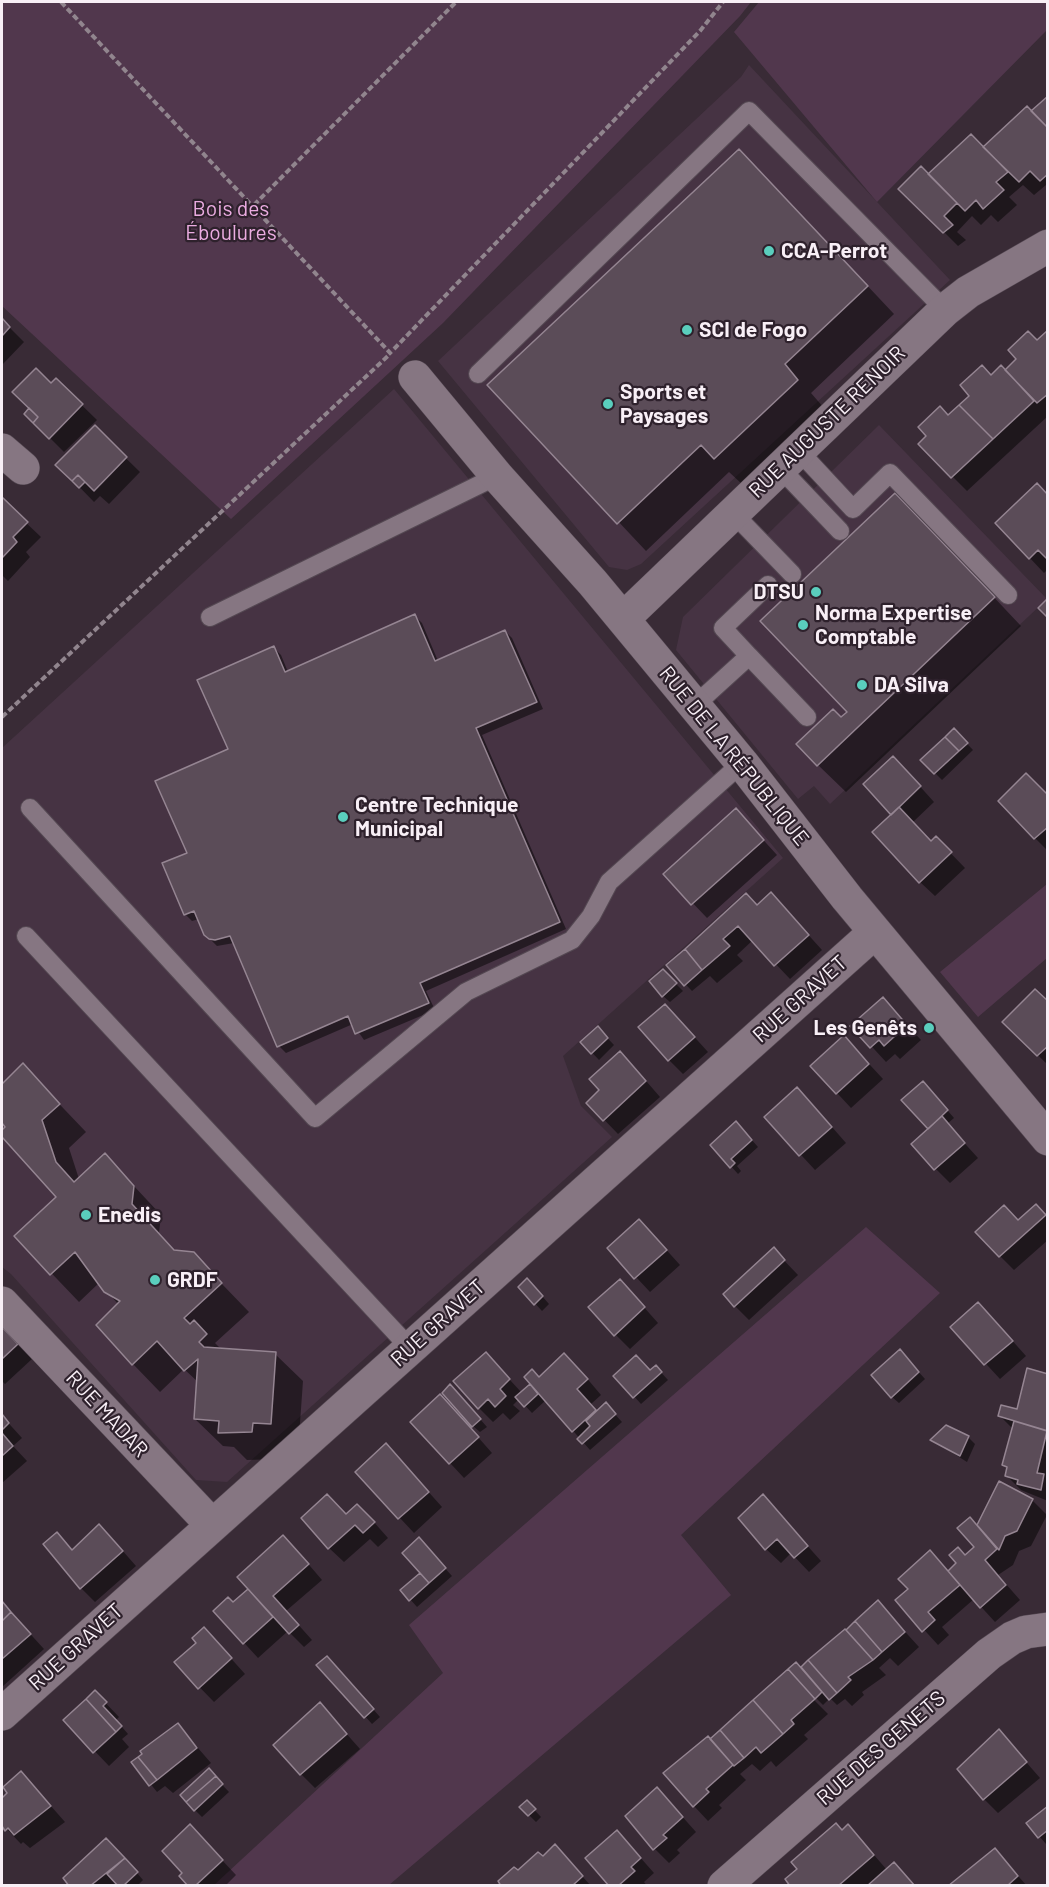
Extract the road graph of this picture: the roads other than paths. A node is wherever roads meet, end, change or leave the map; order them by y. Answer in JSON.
{"nodes":[{"id":1,"x":1047,"y":246,"type":"edge"},
{"id":2,"x":945,"y":310,"type":"junction"},
{"id":3,"x":478,"y":374,"type":"dead end"},
{"id":4,"x":415,"y":377,"type":"road end"},
{"id":5,"x":788,"y":458,"type":"junction"},
{"id":6,"x":497,"y":476,"type":"junction"},
{"id":7,"x":732,"y":512,"type":"junction"},
{"id":8,"x":840,"y":531,"type":"dead end"},
{"id":9,"x":792,"y":574,"type":"dead end"},
{"id":10,"x":768,"y":585,"type":"dead end"},
{"id":11,"x":1008,"y":595,"type":"dead end"},
{"id":12,"x":210,"y":617,"type":"dead end"},
{"id":13,"x":623,"y":619,"type":"junction"},
{"id":14,"x":749,"y":656,"type":"junction"},
{"id":15,"x":694,"y":706,"type":"junction"},
{"id":16,"x":807,"y":717,"type":"dead end"},
{"id":17,"x":742,"y":763,"type":"junction"},
{"id":18,"x":30,"y":808,"type":"dead end"},
{"id":19,"x":875,"y":932,"type":"junction"},
{"id":20,"x":26,"y":936,"type":"dead end"},
{"id":21,"x":1047,"y":1139,"type":"edge"},
{"id":22,"x":2,"y":1303,"type":"edge"},
{"id":23,"x":410,"y":1348,"type":"junction"},
{"id":24,"x":212,"y":1525,"type":"junction"},
{"id":25,"x":1047,"y":1629,"type":"edge"},
{"id":26,"x":2,"y":1714,"type":"edge"},
{"id":27,"x":724,"y":1886,"type":"edge"}],
"edges":[{"from":1,"to":2,"type":"street","name":"RUE AUGUSTE RENOIR"},
{"from":2,"to":3,"type":"lane"},
{"from":2,"to":5,"type":"street","name":"RUE AUGUSTE RENOIR"},
{"from":4,"to":6,"type":"street","name":"RUE DE LA RÉPUBLIQUE"},
{"from":5,"to":7,"type":"street","name":"RUE AUGUSTE RENOIR"},
{"from":5,"to":8,"type":"lane"},
{"from":5,"to":11,"type":"lane"},
{"from":6,"to":12,"type":"lane"},
{"from":6,"to":13,"type":"street","name":"RUE DE LA RÉPUBLIQUE"},
{"from":7,"to":9,"type":"lane"},
{"from":7,"to":13,"type":"street","name":"RUE AUGUSTE RENOIR"},
{"from":10,"to":14,"type":"lane"},
{"from":13,"to":15,"type":"street","name":"RUE DE LA RÉPUBLIQUE"},
{"from":14,"to":15,"type":"lane"},
{"from":14,"to":16,"type":"lane"},
{"from":15,"to":17,"type":"street","name":"RUE DE LA RÉPUBLIQUE"},
{"from":17,"to":18,"type":"lane"},
{"from":17,"to":19,"type":"street","name":"RUE DE LA RÉPUBLIQUE"},
{"from":19,"to":21,"type":"street","name":"RUE DE LA RÉPUBLIQUE"},
{"from":19,"to":23,"type":"street","name":"RUE GRAVET"},
{"from":20,"to":23,"type":"lane"},
{"from":22,"to":24,"type":"street","name":"RUE MADAR"},
{"from":23,"to":24,"type":"street","name":"RUE GRAVET"},
{"from":24,"to":26,"type":"street","name":"RUE GRAVET"},
{"from":25,"to":27,"type":"street","name":"RUE DES GENETS"}]}
